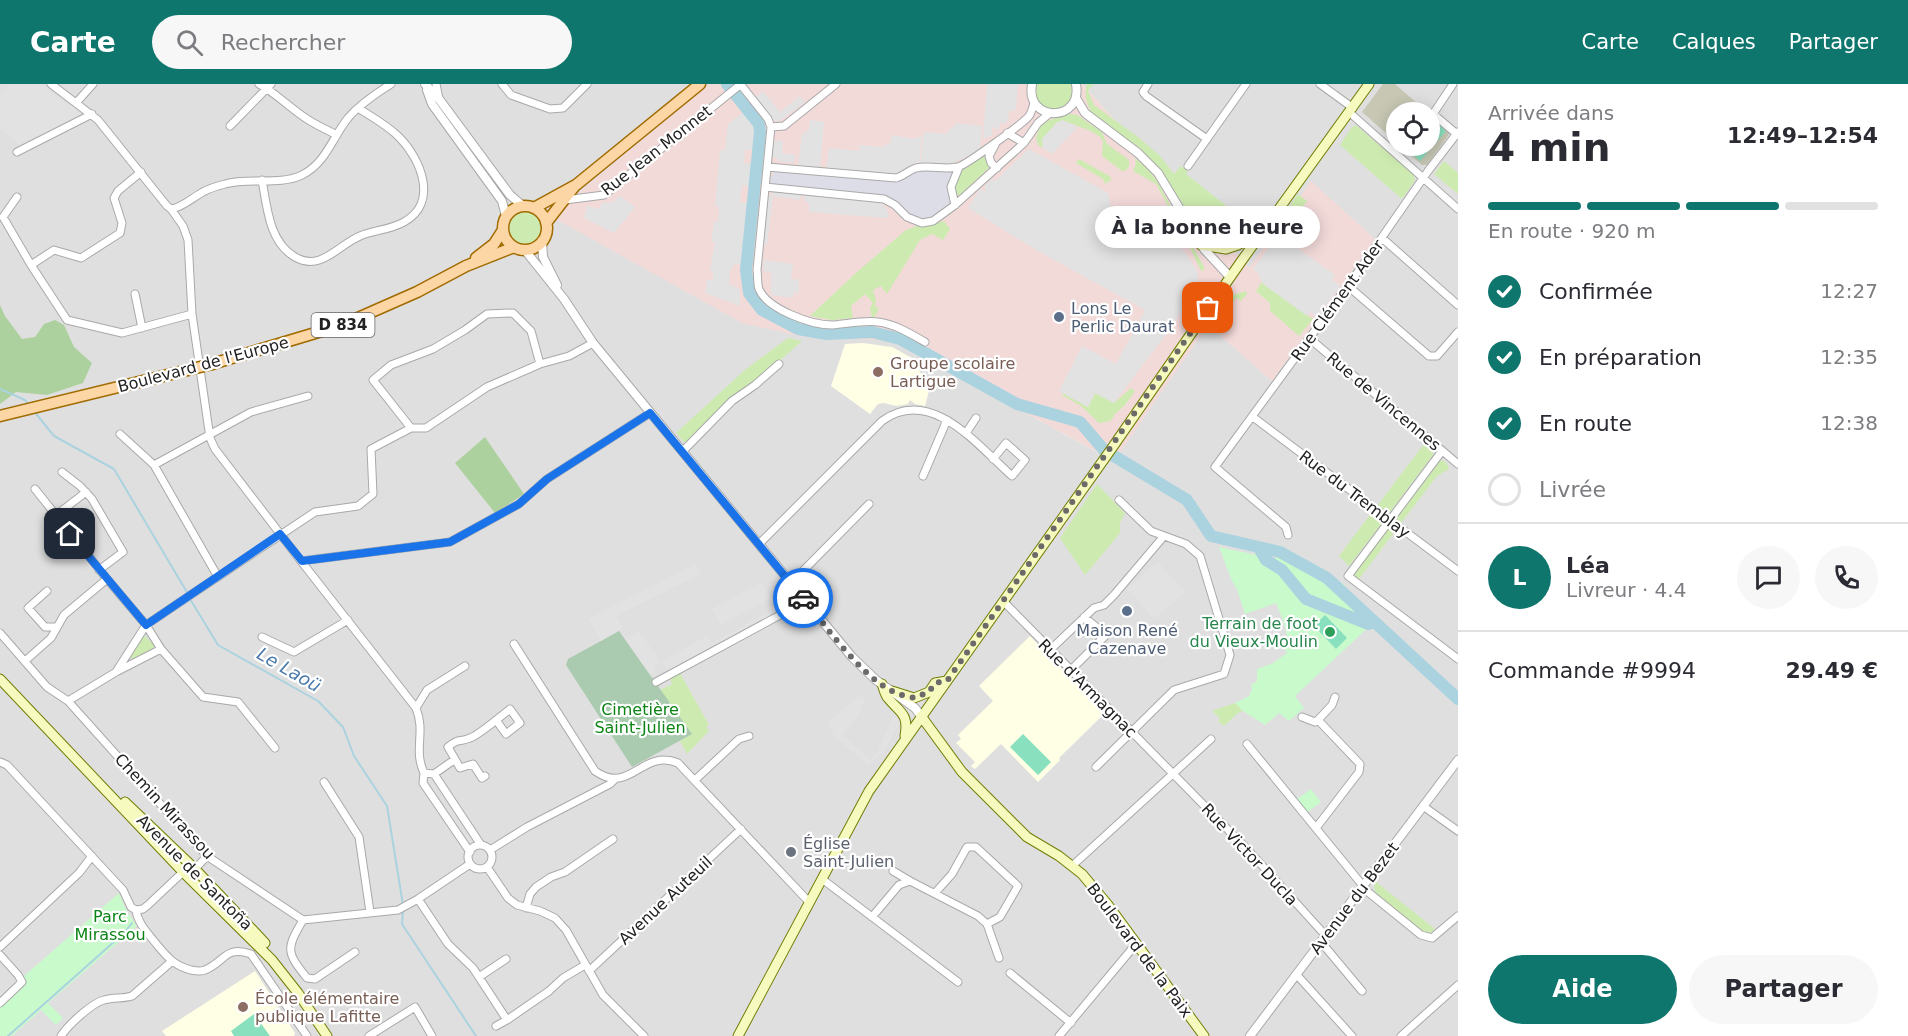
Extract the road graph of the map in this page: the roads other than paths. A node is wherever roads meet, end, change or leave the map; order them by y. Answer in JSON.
{"nodes":[{"id":1,"x":51,"y":84,"type":"edge"},
{"id":2,"x":93,"y":84,"type":"edge"},
{"id":3,"x":259,"y":84,"type":"edge"},
{"id":4,"x":391,"y":84,"type":"edge"},
{"id":5,"x":425,"y":84,"type":"edge"},
{"id":6,"x":436,"y":84,"type":"edge"},
{"id":7,"x":502,"y":84,"type":"edge"},
{"id":8,"x":586,"y":84,"type":"edge"},
{"id":9,"x":700,"y":84,"type":"edge"},
{"id":10,"x":836,"y":84,"type":"edge"},
{"id":11,"x":1032,"y":84,"type":"edge"},
{"id":12,"x":1076,"y":84,"type":"edge"},
{"id":13,"x":1148,"y":84,"type":"edge"},
{"id":14,"x":1246,"y":84,"type":"edge"},
{"id":15,"x":1320,"y":84,"type":"edge"},
{"id":16,"x":1369,"y":84,"type":"edge"},
{"id":17,"x":1453,"y":84,"type":"edge"},
{"id":18,"x":269,"y":86,"type":"edge"},
{"id":19,"x":737,"y":87,"type":"edge"},
{"id":20,"x":439,"y":99,"type":"junction"},
{"id":21,"x":1076,"y":99,"type":"junction"},
{"id":22,"x":1034,"y":102,"type":"junction"},
{"id":23,"x":76,"y":103,"type":"junction"},
{"id":24,"x":358,"y":108,"type":"junction"},
{"id":25,"x":1068,"y":110,"type":"junction"},
{"id":26,"x":1351,"y":110,"type":"junction"},
{"id":27,"x":1050,"y":113,"type":"junction"},
{"id":28,"x":92,"y":114,"type":"junction"},
{"id":29,"x":1085,"y":114,"type":"junction"},
{"id":30,"x":231,"y":126,"type":"dead end"},
{"id":31,"x":771,"y":128,"type":"junction"},
{"id":32,"x":1007,"y":133,"type":"junction"},
{"id":33,"x":1458,"y":133,"type":"edge"},
{"id":34,"x":337,"y":135,"type":"junction"},
{"id":35,"x":1000,"y":138,"type":"junction"},
{"id":36,"x":1207,"y":139,"type":"junction"},
{"id":37,"x":1024,"y":143,"type":"junction"},
{"id":38,"x":17,"y":152,"type":"dead end"},
{"id":39,"x":1188,"y":166,"type":"dead end"},
{"id":40,"x":767,"y":167,"type":"junction"},
{"id":41,"x":959,"y":167,"type":"junction"},
{"id":42,"x":997,"y":168,"type":"junction"},
{"id":43,"x":141,"y":172,"type":"junction"},
{"id":44,"x":1423,"y":178,"type":"junction"},
{"id":45,"x":262,"y":180,"type":"junction"},
{"id":46,"x":576,"y":185,"type":"junction"},
{"id":47,"x":765,"y":188,"type":"junction"},
{"id":48,"x":17,"y":197,"type":"dead end"},
{"id":49,"x":565,"y":200,"type":"junction"},
{"id":50,"x":955,"y":205,"type":"junction"},
{"id":51,"x":528,"y":207,"type":"junction"},
{"id":52,"x":171,"y":208,"type":"junction"},
{"id":53,"x":1458,"y":209,"type":"edge"},
{"id":54,"x":506,"y":216,"type":"junction"},
{"id":55,"x":546,"y":223,"type":"junction"},
{"id":56,"x":1267,"y":226,"type":"junction"},
{"id":57,"x":503,"y":230,"type":"junction"},
{"id":58,"x":1382,"y":238,"type":"junction"},
{"id":59,"x":542,"y":242,"type":"junction"},
{"id":60,"x":1201,"y":245,"type":"junction"},
{"id":61,"x":519,"y":248,"type":"junction"},
{"id":62,"x":31,"y":265,"type":"junction"},
{"id":63,"x":466,"y":266,"type":"junction"},
{"id":64,"x":1230,"y":277,"type":"junction"},
{"id":65,"x":1348,"y":286,"type":"junction"},
{"id":66,"x":135,"y":294,"type":"dead end"},
{"id":67,"x":564,"y":299,"type":"junction"},
{"id":68,"x":1458,"y":304,"type":"edge"},
{"id":69,"x":192,"y":314,"type":"junction"},
{"id":70,"x":142,"y":328,"type":"junction"},
{"id":71,"x":1458,"y":332,"type":"edge"},
{"id":72,"x":1310,"y":338,"type":"junction"},
{"id":73,"x":925,"y":342,"type":"dead end"},
{"id":74,"x":594,"y":343,"type":"junction"},
{"id":75,"x":540,"y":364,"type":"junction"},
{"id":76,"x":779,"y":364,"type":"dead end"},
{"id":77,"x":308,"y":396,"type":"dead end"},
{"id":78,"x":650,"y":413,"type":"junction"},
{"id":79,"x":0,"y":416,"type":"edge"},
{"id":80,"x":1253,"y":417,"type":"junction"},
{"id":81,"x":976,"y":418,"type":"dead end"},
{"id":82,"x":947,"y":420,"type":"junction"},
{"id":83,"x":411,"y":428,"type":"junction"},
{"id":84,"x":966,"y":433,"type":"junction"},
{"id":85,"x":120,"y":434,"type":"dead end"},
{"id":86,"x":209,"y":434,"type":"junction"},
{"id":87,"x":682,"y":451,"type":"junction"},
{"id":88,"x":1442,"y":451,"type":"junction"},
{"id":89,"x":993,"y":459,"type":"junction"},
{"id":90,"x":1458,"y":464,"type":"edge"},
{"id":91,"x":154,"y":465,"type":"junction"},
{"id":92,"x":62,"y":472,"type":"dead end"},
{"id":93,"x":923,"y":476,"type":"dead end"},
{"id":94,"x":35,"y":489,"type":"dead end"},
{"id":95,"x":86,"y":492,"type":"junction"},
{"id":96,"x":1119,"y":500,"type":"dead end"},
{"id":97,"x":869,"y":504,"type":"dead end"},
{"id":98,"x":55,"y":516,"type":"junction"},
{"id":99,"x":1390,"y":520,"type":"junction"},
{"id":100,"x":280,"y":534,"type":"junction"},
{"id":101,"x":1288,"y":535,"type":"dead end"},
{"id":102,"x":1164,"y":536,"type":"junction"},
{"id":103,"x":759,"y":544,"type":"junction"},
{"id":104,"x":302,"y":561,"type":"junction"},
{"id":105,"x":99,"y":570,"type":"junction"},
{"id":106,"x":1458,"y":571,"type":"edge"},
{"id":107,"x":218,"y":577,"type":"junction"},
{"id":108,"x":107,"y":579,"type":"junction"},
{"id":109,"x":791,"y":583,"type":"junction"},
{"id":110,"x":47,"y":591,"type":"dead end"},
{"id":111,"x":1003,"y":601,"type":"junction"},
{"id":112,"x":806,"y":602,"type":"junction"},
{"id":113,"x":1084,"y":617,"type":"junction"},
{"id":114,"x":348,"y":620,"type":"junction"},
{"id":115,"x":146,"y":625,"type":"junction"},
{"id":116,"x":57,"y":627,"type":"junction"},
{"id":117,"x":0,"y":633,"type":"edge"},
{"id":118,"x":262,"y":637,"type":"dead end"},
{"id":119,"x":514,"y":644,"type":"dead end"},
{"id":120,"x":161,"y":649,"type":"junction"},
{"id":121,"x":1050,"y":650,"type":"junction"},
{"id":122,"x":1458,"y":658,"type":"edge"},
{"id":123,"x":25,"y":661,"type":"junction"},
{"id":124,"x":465,"y":666,"type":"dead end"},
{"id":125,"x":1071,"y":670,"type":"junction"},
{"id":126,"x":116,"y":672,"type":"junction"},
{"id":127,"x":0,"y":680,"type":"edge"},
{"id":128,"x":947,"y":681,"type":"junction"},
{"id":129,"x":656,"y":682,"type":"dead end"},
{"id":130,"x":882,"y":684,"type":"junction"},
{"id":131,"x":892,"y":691,"type":"junction"},
{"id":132,"x":1335,"y":697,"type":"dead end"},
{"id":133,"x":68,"y":701,"type":"junction"},
{"id":134,"x":416,"y":708,"type":"junction"},
{"id":135,"x":921,"y":716,"type":"junction"},
{"id":136,"x":1302,"y":717,"type":"dead end"},
{"id":137,"x":496,"y":720,"type":"dead end"},
{"id":138,"x":1318,"y":720,"type":"junction"},
{"id":139,"x":41,"y":721,"type":"junction"},
{"id":140,"x":1132,"y":732,"type":"junction"},
{"id":141,"x":749,"y":736,"type":"dead end"},
{"id":142,"x":1211,"y":739,"type":"dead end"},
{"id":143,"x":905,"y":740,"type":"junction"},
{"id":144,"x":1247,"y":744,"type":"dead end"},
{"id":145,"x":275,"y":748,"type":"dead end"},
{"id":146,"x":454,"y":760,"type":"junction"},
{"id":147,"x":1458,"y":760,"type":"edge"},
{"id":148,"x":0,"y":762,"type":"edge"},
{"id":149,"x":1096,"y":767,"type":"dead end"},
{"id":150,"x":424,"y":773,"type":"junction"},
{"id":151,"x":434,"y":774,"type":"junction"},
{"id":152,"x":1173,"y":774,"type":"junction"},
{"id":153,"x":485,"y":776,"type":"dead end"},
{"id":154,"x":614,"y":780,"type":"junction"},
{"id":155,"x":695,"y":780,"type":"junction"},
{"id":156,"x":324,"y":782,"type":"dead end"},
{"id":157,"x":1423,"y":806,"type":"junction"},
{"id":158,"x":138,"y":824,"type":"junction"},
{"id":159,"x":1316,"y":828,"type":"junction"},
{"id":160,"x":741,"y":829,"type":"junction"},
{"id":161,"x":1458,"y":831,"type":"edge"},
{"id":162,"x":613,"y":839,"type":"dead end"},
{"id":163,"x":481,"y":846,"type":"junction"},
{"id":164,"x":490,"y":850,"type":"junction"},
{"id":165,"x":470,"y":852,"type":"junction"},
{"id":166,"x":92,"y":856,"type":"junction"},
{"id":167,"x":207,"y":856,"type":"junction"},
{"id":168,"x":471,"y":864,"type":"junction"},
{"id":169,"x":1072,"y":866,"type":"junction"},
{"id":170,"x":487,"y":867,"type":"junction"},
{"id":171,"x":195,"y":869,"type":"junction"},
{"id":172,"x":893,"y":871,"type":"dead end"},
{"id":173,"x":183,"y":872,"type":"junction"},
{"id":174,"x":822,"y":879,"type":"junction"},
{"id":175,"x":910,"y":881,"type":"junction"},
{"id":176,"x":1364,"y":886,"type":"junction"},
{"id":177,"x":935,"y":893,"type":"junction"},
{"id":178,"x":418,"y":899,"type":"junction"},
{"id":179,"x":809,"y":902,"type":"junction"},
{"id":180,"x":526,"y":908,"type":"junction"},
{"id":181,"x":136,"y":910,"type":"junction"},
{"id":182,"x":370,"y":912,"type":"junction"},
{"id":183,"x":1458,"y":916,"type":"edge"},
{"id":184,"x":872,"y":917,"type":"junction"},
{"id":185,"x":303,"y":920,"type":"junction"},
{"id":186,"x":987,"y":924,"type":"junction"},
{"id":187,"x":1323,"y":939,"type":"junction"},
{"id":188,"x":1136,"y":944,"type":"junction"},
{"id":189,"x":0,"y":947,"type":"edge"},
{"id":190,"x":356,"y":952,"type":"dead end"},
{"id":191,"x":0,"y":955,"type":"edge"},
{"id":192,"x":999,"y":958,"type":"dead end"},
{"id":193,"x":506,"y":959,"type":"dead end"},
{"id":194,"x":171,"y":962,"type":"junction"},
{"id":195,"x":587,"y":968,"type":"junction"},
{"id":196,"x":1010,"y":973,"type":"dead end"},
{"id":197,"x":1296,"y":974,"type":"junction"},
{"id":198,"x":479,"y":977,"type":"junction"},
{"id":199,"x":958,"y":982,"type":"dead end"},
{"id":200,"x":1458,"y":985,"type":"edge"},
{"id":201,"x":1362,"y":991,"type":"dead end"},
{"id":202,"x":0,"y":1003,"type":"edge"},
{"id":203,"x":507,"y":1020,"type":"junction"},
{"id":204,"x":1071,"y":1023,"type":"junction"},
{"id":205,"x":496,"y":1026,"type":"dead end"},
{"id":206,"x":61,"y":1036,"type":"edge"},
{"id":207,"x":307,"y":1036,"type":"edge"},
{"id":208,"x":327,"y":1036,"type":"edge"},
{"id":209,"x":333,"y":1036,"type":"edge"},
{"id":210,"x":369,"y":1036,"type":"edge"},
{"id":211,"x":432,"y":1036,"type":"edge"},
{"id":212,"x":644,"y":1036,"type":"edge"},
{"id":213,"x":738,"y":1036,"type":"edge"},
{"id":214,"x":1059,"y":1036,"type":"edge"},
{"id":215,"x":1204,"y":1036,"type":"edge"},
{"id":216,"x":1250,"y":1036,"type":"edge"},
{"id":217,"x":1352,"y":1036,"type":"edge"},
{"id":218,"x":1401,"y":1036,"type":"edge"}],
"edges":[{"from":1,"to":23,"type":"street"},
{"from":2,"to":23,"type":"street"},
{"from":3,"to":18,"type":"street"},
{"from":4,"to":24,"type":"street"},
{"from":5,"to":20,"type":"street"},
{"from":5,"to":54,"type":"street"},
{"from":6,"to":20,"type":"street"},
{"from":7,"to":8,"type":"street"},
{"from":9,"to":46,"type":"main road"},
{"from":10,"to":31,"type":"street"},
{"from":11,"to":22,"type":"street"},
{"from":12,"to":21,"type":"street"},
{"from":13,"to":36,"type":"street"},
{"from":14,"to":36,"type":"street"},
{"from":15,"to":26,"type":"street"},
{"from":16,"to":26,"type":"main road"},
{"from":17,"to":33,"type":"street"},
{"from":18,"to":30,"type":"street"},
{"from":18,"to":34,"type":"street"},
{"from":19,"to":31,"type":"street"},
{"from":19,"to":49,"type":"street","name":"Rue Jean Monnet"},
{"from":20,"to":51,"type":"street"},
{"from":21,"to":25,"type":"street"},
{"from":21,"to":29,"type":"street"},
{"from":22,"to":27,"type":"street"},
{"from":22,"to":32,"type":"street"},
{"from":23,"to":28,"type":"street"},
{"from":24,"to":34,"type":"street"},
{"from":24,"to":45,"type":"street"},
{"from":25,"to":27,"type":"street"},
{"from":25,"to":29,"type":"street"},
{"from":26,"to":44,"type":"street"},
{"from":26,"to":56,"type":"main road"},
{"from":27,"to":37,"type":"street"},
{"from":28,"to":38,"type":"street"},
{"from":28,"to":43,"type":"street"},
{"from":29,"to":60,"type":"street"},
{"from":31,"to":40,"type":"street"},
{"from":32,"to":35,"type":"street"},
{"from":32,"to":37,"type":"street"},
{"from":33,"to":44,"type":"street","name":"Rue Clément Ader"},
{"from":34,"to":45,"type":"street"},
{"from":35,"to":41,"type":"street"},
{"from":35,"to":42,"type":"street"},
{"from":36,"to":39,"type":"street"},
{"from":37,"to":42,"type":"street"},
{"from":40,"to":41,"type":"street"},
{"from":40,"to":47,"type":"street"},
{"from":41,"to":50,"type":"street"},
{"from":42,"to":50,"type":"street"},
{"from":43,"to":52,"type":"street"},
{"from":43,"to":62,"type":"street"},
{"from":44,"to":53,"type":"street"},
{"from":44,"to":58,"type":"street","name":"Rue Clément Ader"},
{"from":45,"to":52,"type":"street"},
{"from":46,"to":49,"type":"main road"},
{"from":46,"to":51,"type":"main road"},
{"from":47,"to":50,"type":"street"},
{"from":47,"to":73,"type":"street"},
{"from":48,"to":62,"type":"street"},
{"from":49,"to":55,"type":"main road"},
{"from":51,"to":54,"type":"main road"},
{"from":51,"to":55,"type":"main road"},
{"from":52,"to":69,"type":"street"},
{"from":54,"to":57,"type":"main road"},
{"from":55,"to":59,"type":"main road"},
{"from":56,"to":60,"type":"main road"},
{"from":56,"to":64,"type":"main road"},
{"from":57,"to":61,"type":"main road"},
{"from":57,"to":63,"type":"main road","name":"Boulevard de l'Europe","number":"D 834"},
{"from":58,"to":65,"type":"street","name":"Rue Clément Ader"},
{"from":58,"to":68,"type":"street"},
{"from":59,"to":61,"type":"main road"},
{"from":59,"to":67,"type":"street"},
{"from":60,"to":64,"type":"street"},
{"from":61,"to":63,"type":"main road","name":"Boulevard de l'Europe","number":"D 834"},
{"from":61,"to":67,"type":"street"},
{"from":62,"to":70,"type":"street"},
{"from":63,"to":79,"type":"main road","name":"Boulevard de l'Europe","number":"D 834","bridge":true},
{"from":64,"to":111,"type":"main road"},
{"from":65,"to":71,"type":"street"},
{"from":65,"to":72,"type":"street","name":"Rue Clément Ader"},
{"from":66,"to":70,"type":"street"},
{"from":67,"to":74,"type":"street"},
{"from":69,"to":70,"type":"street"},
{"from":69,"to":86,"type":"street"},
{"from":72,"to":80,"type":"street","name":"Rue Clément Ader"},
{"from":72,"to":88,"type":"street","name":"Rue de Vincennes"},
{"from":74,"to":75,"type":"street"},
{"from":74,"to":78,"type":"street"},
{"from":75,"to":83,"type":"street"},
{"from":75,"to":83,"type":"street"},
{"from":76,"to":87,"type":"street"},
{"from":77,"to":86,"type":"street"},
{"from":78,"to":87,"type":"street"},
{"from":78,"to":104,"type":"street"},
{"from":80,"to":99,"type":"street","name":"Rue du Tremblay"},
{"from":80,"to":101,"type":"street","name":"Rue Clément Ader"},
{"from":81,"to":84,"type":"street"},
{"from":82,"to":84,"type":"street"},
{"from":82,"to":93,"type":"street"},
{"from":82,"to":103,"type":"street"},
{"from":83,"to":100,"type":"street"},
{"from":84,"to":89,"type":"street"},
{"from":85,"to":91,"type":"street"},
{"from":86,"to":91,"type":"street"},
{"from":86,"to":100,"type":"street"},
{"from":87,"to":103,"type":"street"},
{"from":88,"to":90,"type":"street","name":"Rue de Vincennes"},
{"from":88,"to":99,"type":"street"},
{"from":89,"to":89,"type":"street"},
{"from":91,"to":107,"type":"street"},
{"from":92,"to":95,"type":"street"},
{"from":94,"to":98,"type":"street"},
{"from":95,"to":98,"type":"street"},
{"from":95,"to":105,"type":"street"},
{"from":96,"to":102,"type":"street"},
{"from":97,"to":109,"type":"street"},
{"from":98,"to":105,"type":"street"},
{"from":99,"to":106,"type":"street","name":"Rue du Tremblay"},
{"from":99,"to":122,"type":"street"},
{"from":100,"to":104,"type":"street"},
{"from":100,"to":107,"type":"street"},
{"from":102,"to":113,"type":"street"},
{"from":102,"to":140,"type":"street"},
{"from":103,"to":109,"type":"street"},
{"from":104,"to":114,"type":"street"},
{"from":105,"to":108,"type":"street"},
{"from":107,"to":115,"type":"street"},
{"from":108,"to":115,"type":"street"},
{"from":108,"to":116,"type":"street"},
{"from":109,"to":112,"type":"street"},
{"from":110,"to":116,"type":"street"},
{"from":111,"to":121,"type":"street","name":"Rue d'Armagnac"},
{"from":111,"to":128,"type":"main road"},
{"from":112,"to":129,"type":"street"},
{"from":112,"to":130,"type":"street"},
{"from":113,"to":121,"type":"street"},
{"from":113,"to":125,"type":"street"},
{"from":114,"to":118,"type":"street"},
{"from":114,"to":134,"type":"street"},
{"from":115,"to":120,"type":"street"},
{"from":115,"to":126,"type":"street"},
{"from":116,"to":123,"type":"street"},
{"from":117,"to":123,"type":"street","name":"Chemin Mirassou"},
{"from":119,"to":154,"type":"street"},
{"from":120,"to":126,"type":"street"},
{"from":120,"to":145,"type":"street"},
{"from":121,"to":125,"type":"street","name":"Rue d'Armagnac"},
{"from":123,"to":133,"type":"street","name":"Chemin Mirassou"},
{"from":124,"to":134,"type":"street"},
{"from":125,"to":140,"type":"street","name":"Rue d'Armagnac"},
{"from":126,"to":133,"type":"street"},
{"from":127,"to":139,"type":"main road","name":"Avenue de Santoña"},
{"from":128,"to":131,"type":"main road"},
{"from":128,"to":135,"type":"main road"},
{"from":130,"to":131,"type":"street"},
{"from":130,"to":143,"type":"main road"},
{"from":131,"to":135,"type":"street"},
{"from":132,"to":138,"type":"street"},
{"from":133,"to":167,"type":"street","name":"Chemin Mirassou"},
{"from":134,"to":150,"type":"street"},
{"from":135,"to":143,"type":"main road"},
{"from":135,"to":169,"type":"main road","name":"Boulevard de la Paix"},
{"from":136,"to":138,"type":"street"},
{"from":137,"to":146,"type":"street"},
{"from":138,"to":159,"type":"street"},
{"from":139,"to":158,"type":"main road","name":"Avenue de Santoña"},
{"from":139,"to":171,"type":"main road","name":"Avenue de Santoña"},
{"from":140,"to":149,"type":"street"},
{"from":140,"to":152,"type":"street","name":"Rue d'Armagnac"},
{"from":141,"to":155,"type":"street"},
{"from":142,"to":152,"type":"street"},
{"from":143,"to":174,"type":"main road"},
{"from":144,"to":159,"type":"street"},
{"from":146,"to":151,"type":"street"},
{"from":146,"to":153,"type":"street"},
{"from":147,"to":157,"type":"street","name":"Avenue du Bezet"},
{"from":148,"to":166,"type":"street"},
{"from":150,"to":151,"type":"street"},
{"from":150,"to":165,"type":"street"},
{"from":151,"to":163,"type":"street"},
{"from":152,"to":169,"type":"street"},
{"from":152,"to":187,"type":"street","name":"Rue Victor Ducla"},
{"from":154,"to":155,"type":"street"},
{"from":154,"to":164,"type":"street"},
{"from":155,"to":160,"type":"street"},
{"from":156,"to":182,"type":"street"},
{"from":157,"to":161,"type":"street"},
{"from":157,"to":176,"type":"street","name":"Avenue du Bezet"},
{"from":158,"to":171,"type":"main road"},
{"from":158,"to":173,"type":"main road","name":"Avenue de Santoña"},
{"from":159,"to":176,"type":"street"},
{"from":160,"to":179,"type":"street"},
{"from":160,"to":195,"type":"street","name":"Avenue Auteuil"},
{"from":162,"to":180,"type":"street"},
{"from":163,"to":164,"type":"street"},
{"from":163,"to":165,"type":"street"},
{"from":164,"to":170,"type":"street"},
{"from":165,"to":168,"type":"street"},
{"from":166,"to":181,"type":"street"},
{"from":166,"to":189,"type":"street"},
{"from":167,"to":171,"type":"street"},
{"from":167,"to":185,"type":"street","name":"Chemin Mirassou"},
{"from":168,"to":170,"type":"street"},
{"from":168,"to":178,"type":"street"},
{"from":169,"to":188,"type":"main road","name":"Boulevard de la Paix"},
{"from":170,"to":180,"type":"street"},
{"from":171,"to":209,"type":"main road","name":"Avenue de Santoña"},
{"from":172,"to":175,"type":"street"},
{"from":173,"to":181,"type":"street"},
{"from":173,"to":208,"type":"main road","name":"Avenue de Santoña"},
{"from":174,"to":179,"type":"main road"},
{"from":174,"to":184,"type":"street"},
{"from":175,"to":177,"type":"street"},
{"from":175,"to":184,"type":"street"},
{"from":176,"to":183,"type":"street"},
{"from":176,"to":187,"type":"street","name":"Avenue du Bezet"},
{"from":177,"to":186,"type":"street"},
{"from":177,"to":186,"type":"street"},
{"from":178,"to":182,"type":"street"},
{"from":178,"to":198,"type":"street"},
{"from":179,"to":213,"type":"main road"},
{"from":180,"to":195,"type":"street"},
{"from":181,"to":194,"type":"street"},
{"from":182,"to":185,"type":"street"},
{"from":184,"to":199,"type":"street"},
{"from":185,"to":190,"type":"street"},
{"from":186,"to":192,"type":"street"},
{"from":187,"to":197,"type":"street","name":"Avenue du Bezet"},
{"from":187,"to":201,"type":"street","name":"Rue Victor Ducla"},
{"from":188,"to":204,"type":"street"},
{"from":188,"to":215,"type":"main road","name":"Boulevard de la Paix"},
{"from":191,"to":202,"type":"street"},
{"from":193,"to":198,"type":"street"},
{"from":194,"to":206,"type":"street"},
{"from":194,"to":207,"type":"street"},
{"from":195,"to":203,"type":"street","name":"Avenue Auteuil"},
{"from":195,"to":212,"type":"street"},
{"from":196,"to":204,"type":"street"},
{"from":197,"to":216,"type":"street","name":"Avenue du Bezet"},
{"from":197,"to":217,"type":"street"},
{"from":198,"to":203,"type":"street"},
{"from":200,"to":218,"type":"street"},
{"from":203,"to":205,"type":"street","name":"Avenue Auteuil"},
{"from":204,"to":214,"type":"street"},
{"from":210,"to":211,"type":"street"}]}
